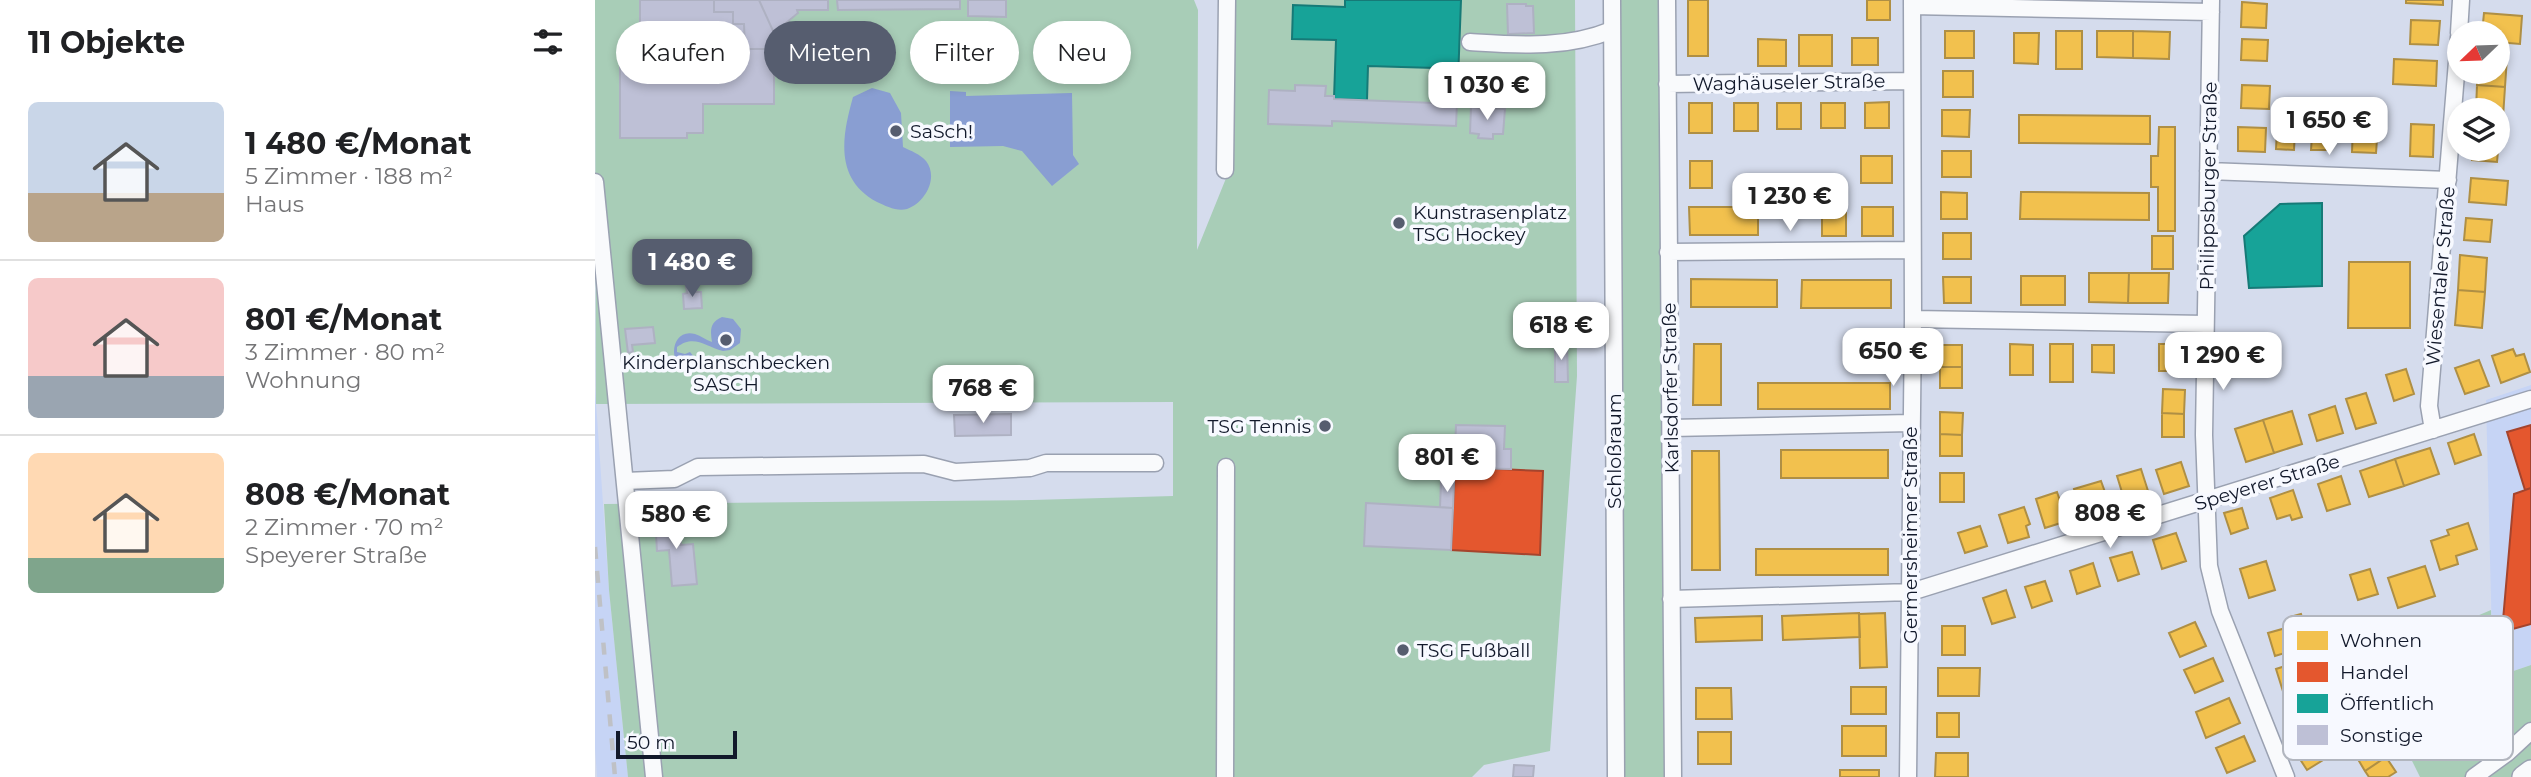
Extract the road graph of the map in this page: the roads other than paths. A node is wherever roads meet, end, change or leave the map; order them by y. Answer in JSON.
{"nodes":[{"id":1,"x":1227,"y":0,"type":"edge"},
{"id":2,"x":1612,"y":0,"type":"edge"},
{"id":3,"x":1667,"y":0,"type":"edge"},
{"id":4,"x":2462,"y":0,"type":"edge"},
{"id":5,"x":1912,"y":3,"type":"edge"},
{"id":6,"x":2211,"y":6,"type":"edge"},
{"id":7,"x":2460,"y":21,"type":"edge"},
{"id":8,"x":1612,"y":30,"type":"junction"},
{"id":9,"x":1470,"y":42,"type":"dead end"},
{"id":10,"x":1910,"y":80,"type":"junction"},
{"id":11,"x":1667,"y":84,"type":"junction"},
{"id":12,"x":2455,"y":84,"type":"edge"},
{"id":13,"x":1225,"y":170,"type":"dead end"},
{"id":14,"x":2208,"y":171,"type":"junction"},
{"id":15,"x":2448,"y":180,"type":"junction"},
{"id":16,"x":595,"y":182,"type":"edge"},
{"id":17,"x":1912,"y":250,"type":"junction"},
{"id":18,"x":1668,"y":252,"type":"junction"},
{"id":19,"x":1913,"y":319,"type":"junction"},
{"id":20,"x":2205,"y":324,"type":"junction"},
{"id":21,"x":2531,"y":399,"type":"edge"},
{"id":22,"x":1911,"y":423,"type":"junction"},
{"id":23,"x":1671,"y":428,"type":"junction"},
{"id":24,"x":2433,"y":430,"type":"junction"},
{"id":25,"x":1155,"y":463,"type":"dead end"},
{"id":26,"x":1226,"y":467,"type":"dead end"},
{"id":27,"x":625,"y":481,"type":"junction"},
{"id":28,"x":2205,"y":501,"type":"junction"},
{"id":29,"x":1911,"y":592,"type":"junction"},
{"id":30,"x":1671,"y":599,"type":"junction"},
{"id":31,"x":2531,"y":731,"type":"edge"},
{"id":32,"x":2513,"y":748,"type":"edge"},
{"id":33,"x":2497,"y":760,"type":"edge"},
{"id":34,"x":654,"y":777,"type":"edge"},
{"id":35,"x":1225,"y":777,"type":"edge"},
{"id":36,"x":1616,"y":777,"type":"edge"},
{"id":37,"x":1673,"y":777,"type":"edge"},
{"id":38,"x":1908,"y":777,"type":"edge"},
{"id":39,"x":2286,"y":777,"type":"edge"},
{"id":40,"x":2474,"y":777,"type":"edge"}],
"edges":[{"from":1,"to":13,"type":"street"},
{"from":2,"to":8,"type":"street","name":"Schloßraum"},
{"from":3,"to":11,"type":"street","name":"Karlsdorfer Straße"},
{"from":4,"to":7,"type":"street","name":"Wiesentaler Straße"},
{"from":5,"to":6,"type":"street"},
{"from":5,"to":10,"type":"street","name":"Germersheimer Straße"},
{"from":6,"to":14,"type":"street","name":"Philippsburger Straße"},
{"from":8,"to":9,"type":"street"},
{"from":8,"to":36,"type":"street","name":"Schloßraum"},
{"from":10,"to":11,"type":"street","name":"Waghäuseler Straße"},
{"from":10,"to":17,"type":"street","name":"Germersheimer Straße"},
{"from":11,"to":18,"type":"street","name":"Karlsdorfer Straße"},
{"from":12,"to":15,"type":"street","name":"Wiesentaler Straße"},
{"from":14,"to":15,"type":"street"},
{"from":14,"to":20,"type":"street","name":"Philippsburger Straße"},
{"from":15,"to":24,"type":"street","name":"Wiesentaler Straße"},
{"from":16,"to":27,"type":"street"},
{"from":17,"to":18,"type":"street"},
{"from":17,"to":19,"type":"street","name":"Germersheimer Straße"},
{"from":18,"to":23,"type":"street","name":"Karlsdorfer Straße"},
{"from":19,"to":20,"type":"street"},
{"from":19,"to":22,"type":"street","name":"Germersheimer Straße"},
{"from":20,"to":28,"type":"street","name":"Philippsburger Straße"},
{"from":21,"to":24,"type":"street","name":"Speyerer Straße"},
{"from":22,"to":23,"type":"street"},
{"from":22,"to":29,"type":"street","name":"Germersheimer Straße"},
{"from":23,"to":30,"type":"street","name":"Karlsdorfer Straße"},
{"from":24,"to":28,"type":"street","name":"Speyerer Straße"},
{"from":25,"to":27,"type":"street"},
{"from":26,"to":35,"type":"street"},
{"from":27,"to":34,"type":"street"},
{"from":28,"to":29,"type":"street","name":"Speyerer Straße"},
{"from":28,"to":39,"type":"street","name":"Philippsburger Straße"},
{"from":29,"to":30,"type":"street","name":"Speyerer Straße"},
{"from":29,"to":38,"type":"street","name":"Germersheimer Straße"},
{"from":30,"to":37,"type":"street","name":"Karlsdorfer Straße"},
{"from":31,"to":32,"type":"street"},
{"from":33,"to":40,"type":"street"}]}
